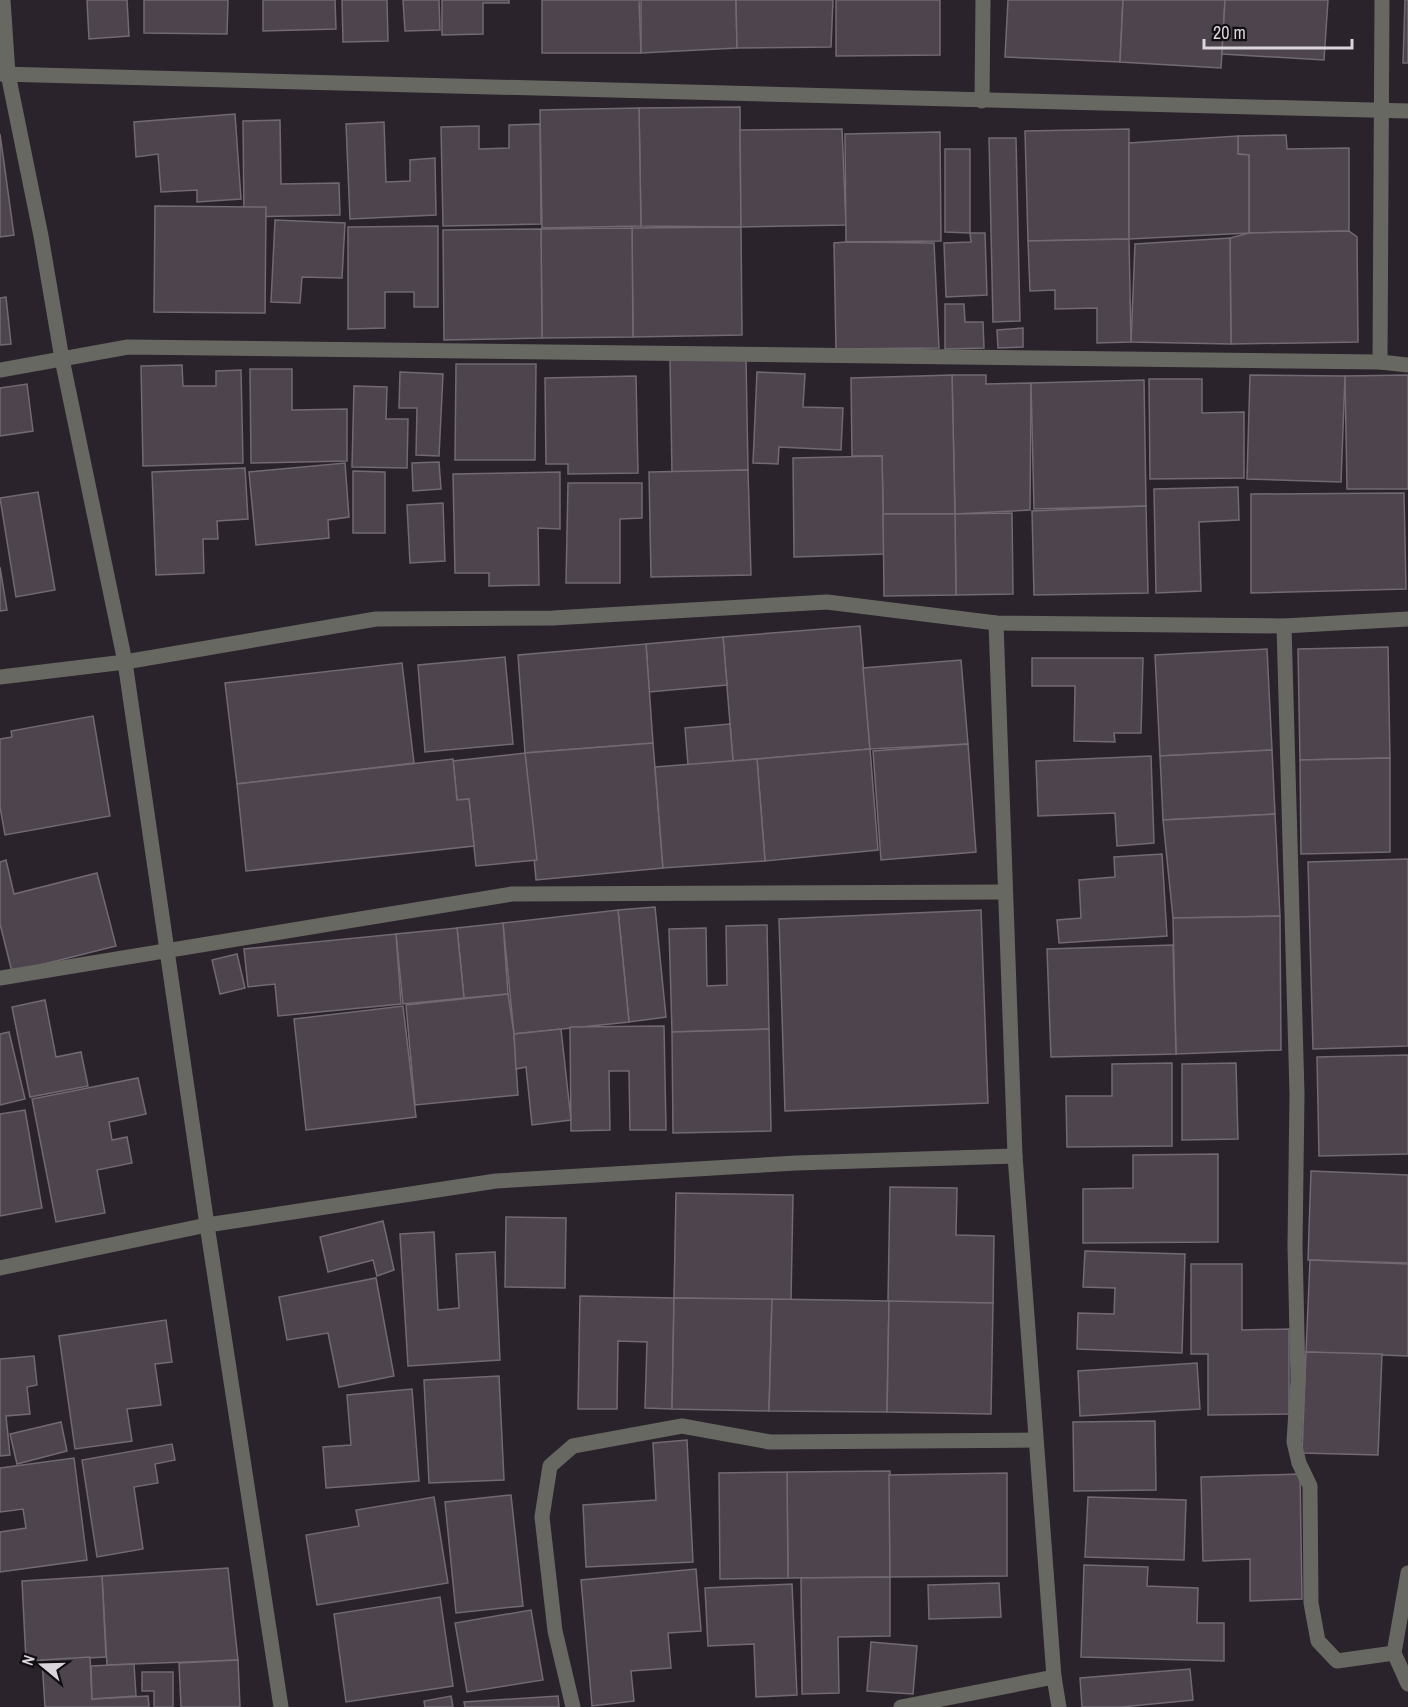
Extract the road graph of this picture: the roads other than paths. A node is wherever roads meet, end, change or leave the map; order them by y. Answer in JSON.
{"nodes":[{"id":1,"x":3,"y":0,"type":"edge"},
{"id":2,"x":983,"y":0,"type":"edge"},
{"id":3,"x":1382,"y":0,"type":"edge"},
{"id":4,"x":4,"y":74,"type":"edge"},
{"id":5,"x":982,"y":101,"type":"junction"},
{"id":6,"x":1408,"y":111,"type":"edge"},
{"id":7,"x":1381,"y":112,"type":"junction"},
{"id":8,"x":62,"y":359,"type":"junction"},
{"id":9,"x":1380,"y":362,"type":"junction"},
{"id":10,"x":1408,"y":365,"type":"edge"},
{"id":11,"x":0,"y":370,"type":"edge"},
{"id":12,"x":1408,"y":619,"type":"edge"},
{"id":13,"x":996,"y":624,"type":"junction"},
{"id":14,"x":1284,"y":626,"type":"junction"},
{"id":15,"x":125,"y":662,"type":"junction"},
{"id":16,"x":0,"y":677,"type":"edge"},
{"id":17,"x":1005,"y":892,"type":"junction"},
{"id":18,"x":166,"y":949,"type":"junction"},
{"id":19,"x":0,"y":978,"type":"edge"},
{"id":20,"x":1015,"y":1156,"type":"junction"},
{"id":21,"x":207,"y":1225,"type":"junction"},
{"id":22,"x":0,"y":1268,"type":"edge"},
{"id":23,"x":1035,"y":1440,"type":"junction"},
{"id":24,"x":1408,"y":1574,"type":"edge"},
{"id":25,"x":1394,"y":1653,"type":"junction"},
{"id":26,"x":1054,"y":1677,"type":"junction"},
{"id":27,"x":1408,"y":1684,"type":"edge"},
{"id":28,"x":281,"y":1707,"type":"edge"},
{"id":29,"x":573,"y":1707,"type":"edge"},
{"id":30,"x":901,"y":1707,"type":"edge"},
{"id":31,"x":1059,"y":1707,"type":"edge"}],
"edges":[{"from":1,"to":4,"type":"street"},
{"from":2,"to":5,"type":"street"},
{"from":3,"to":7,"type":"street"},
{"from":4,"to":5,"type":"street"},
{"from":4,"to":8,"type":"street"},
{"from":5,"to":7,"type":"street"},
{"from":6,"to":7,"type":"street"},
{"from":7,"to":9,"type":"street"},
{"from":8,"to":9,"type":"street"},
{"from":8,"to":11,"type":"street"},
{"from":8,"to":15,"type":"street"},
{"from":9,"to":10,"type":"street"},
{"from":12,"to":14,"type":"street"},
{"from":13,"to":14,"type":"street"},
{"from":13,"to":15,"type":"street"},
{"from":13,"to":17,"type":"street"},
{"from":14,"to":25,"type":"street"},
{"from":15,"to":16,"type":"street"},
{"from":15,"to":18,"type":"street"},
{"from":17,"to":18,"type":"street"},
{"from":17,"to":20,"type":"street"},
{"from":18,"to":19,"type":"street"},
{"from":18,"to":21,"type":"street"},
{"from":20,"to":21,"type":"street"},
{"from":20,"to":23,"type":"street"},
{"from":21,"to":22,"type":"street"},
{"from":21,"to":28,"type":"street"},
{"from":23,"to":26,"type":"street"},
{"from":23,"to":29,"type":"street"},
{"from":24,"to":25,"type":"street"},
{"from":25,"to":27,"type":"street"},
{"from":26,"to":30,"type":"street"},
{"from":26,"to":31,"type":"street"}]}
